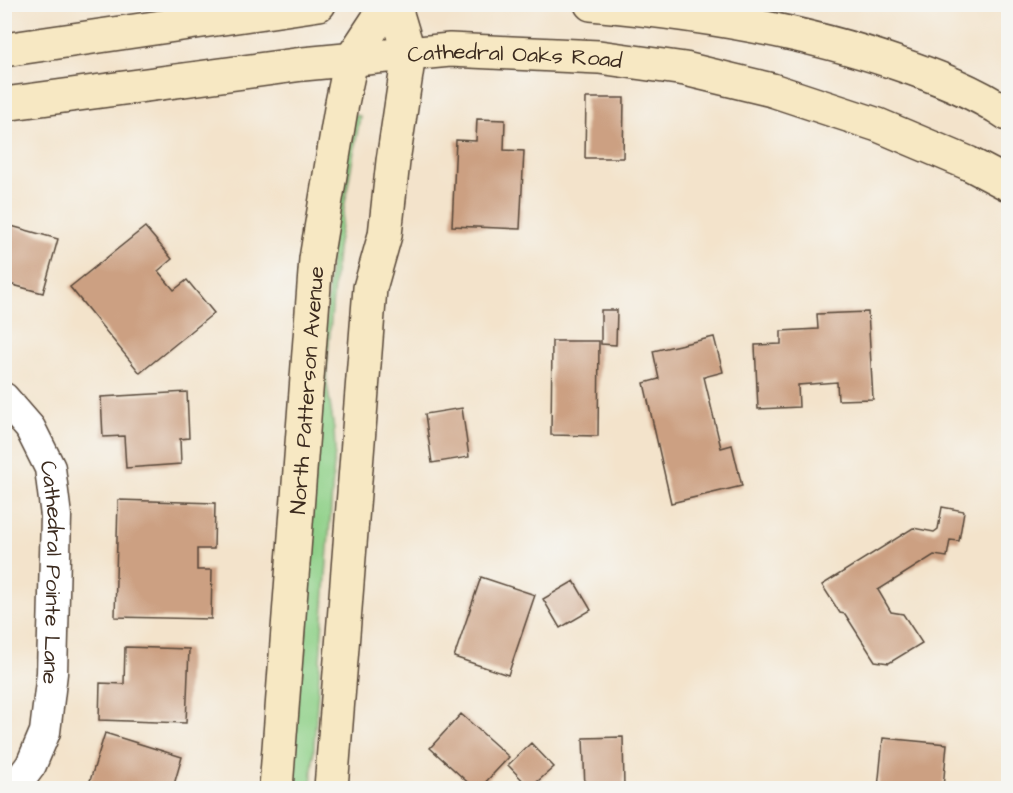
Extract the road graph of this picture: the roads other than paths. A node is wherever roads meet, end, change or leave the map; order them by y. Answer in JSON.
{"nodes":[{"id":1,"x":319,"y":4,"type":"edge"},
{"id":2,"x":388,"y":4,"type":"edge"},
{"id":3,"x":394,"y":4,"type":"edge"},
{"id":4,"x":591,"y":4,"type":"edge"},
{"id":5,"x":4,"y":50,"type":"edge"},
{"id":6,"x":409,"y":54,"type":"junction"},
{"id":7,"x":351,"y":60,"type":"junction"},
{"id":8,"x":4,"y":104,"type":"edge"},
{"id":9,"x":1008,"y":114,"type":"edge"},
{"id":10,"x":1008,"y":184,"type":"edge"},
{"id":11,"x":4,"y":398,"type":"edge"},
{"id":12,"x":14,"y":789,"type":"edge"},
{"id":13,"x":276,"y":789,"type":"edge"},
{"id":14,"x":331,"y":789,"type":"edge"}],
"edges":[{"from":1,"to":5,"type":"main road"},
{"from":2,"to":7,"type":"main road","name":"North Patterson Avenue"},
{"from":3,"to":6,"type":"main road"},
{"from":4,"to":9,"type":"main road"},
{"from":6,"to":7,"type":"main road","name":"Cathedral Oaks Road"},
{"from":6,"to":10,"type":"main road","name":"Cathedral Oaks Road"},
{"from":6,"to":14,"type":"main road"},
{"from":7,"to":8,"type":"main road","name":"Cathedral Oaks Road"},
{"from":7,"to":13,"type":"main road","name":"North Patterson Avenue"},
{"from":11,"to":12,"type":"street","name":"Cathedral Pointe Lane"}]}
